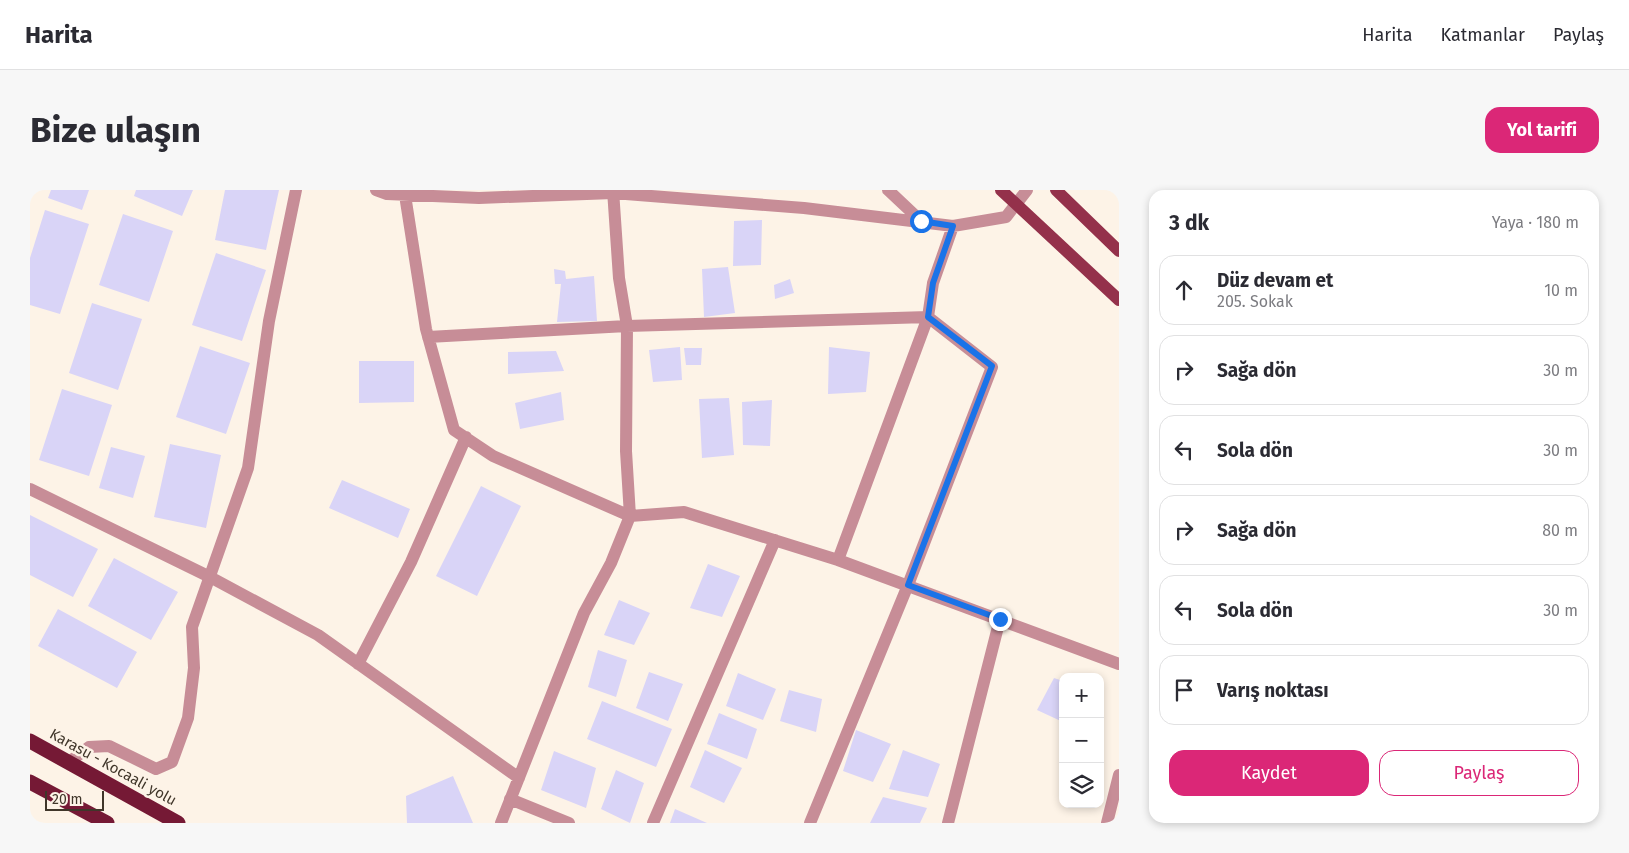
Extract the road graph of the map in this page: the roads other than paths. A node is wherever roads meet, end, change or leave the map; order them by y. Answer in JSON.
{"nodes":[{"id":1,"x":296,"y":190,"type":"edge"},
{"id":2,"x":378,"y":190,"type":"edge"},
{"id":3,"x":888,"y":190,"type":"edge"},
{"id":4,"x":1001,"y":190,"type":"edge"},
{"id":5,"x":1027,"y":190,"type":"edge"},
{"id":6,"x":1056,"y":190,"type":"edge"},
{"id":7,"x":613,"y":191,"type":"edge"},
{"id":8,"x":406,"y":195,"type":"junction"},
{"id":9,"x":1016,"y":204,"type":"junction"},
{"id":10,"x":921,"y":221,"type":"junction"},
{"id":11,"x":953,"y":226,"type":"junction"},
{"id":12,"x":1119,"y":251,"type":"edge"},
{"id":13,"x":1119,"y":300,"type":"edge"},
{"id":14,"x":928,"y":317,"type":"junction"},
{"id":15,"x":627,"y":326,"type":"junction"},
{"id":16,"x":428,"y":337,"type":"junction"},
{"id":17,"x":466,"y":437,"type":"junction"},
{"id":18,"x":30,"y":489,"type":"edge"},
{"id":19,"x":630,"y":516,"type":"junction"},
{"id":20,"x":775,"y":540,"type":"junction"},
{"id":21,"x":838,"y":560,"type":"junction"},
{"id":22,"x":210,"y":577,"type":"junction"},
{"id":23,"x":908,"y":585,"type":"junction"},
{"id":24,"x":1000,"y":619,"type":"junction"},
{"id":25,"x":358,"y":664,"type":"junction"},
{"id":26,"x":1119,"y":664,"type":"edge"},
{"id":27,"x":30,"y":741,"type":"edge"},
{"id":28,"x":69,"y":762,"type":"junction"},
{"id":29,"x":1119,"y":775,"type":"edge"},
{"id":30,"x":519,"y":778,"type":"junction"},
{"id":31,"x":30,"y":782,"type":"edge"},
{"id":32,"x":510,"y":799,"type":"junction"},
{"id":33,"x":106,"y":823,"type":"edge"},
{"id":34,"x":178,"y":823,"type":"edge"},
{"id":35,"x":501,"y":823,"type":"edge"},
{"id":36,"x":569,"y":823,"type":"edge"},
{"id":37,"x":653,"y":823,"type":"edge"},
{"id":38,"x":810,"y":823,"type":"edge"},
{"id":39,"x":948,"y":823,"type":"edge"},
{"id":40,"x":1107,"y":823,"type":"edge"}],
"edges":[{"from":1,"to":22,"type":"street"},
{"from":2,"to":8,"type":"street"},
{"from":3,"to":10,"type":"street"},
{"from":4,"to":9,"type":"main road"},
{"from":5,"to":9,"type":"street"},
{"from":6,"to":12,"type":"main road"},
{"from":7,"to":8,"type":"street"},
{"from":7,"to":10,"type":"street"},
{"from":7,"to":15,"type":"street"},
{"from":8,"to":16,"type":"street"},
{"from":9,"to":11,"type":"street"},
{"from":9,"to":13,"type":"main road"},
{"from":10,"to":11,"type":"street"},
{"from":11,"to":14,"type":"street"},
{"from":14,"to":15,"type":"street"},
{"from":14,"to":21,"type":"street"},
{"from":14,"to":23,"type":"street"},
{"from":15,"to":16,"type":"street"},
{"from":15,"to":19,"type":"street"},
{"from":16,"to":17,"type":"street"},
{"from":17,"to":19,"type":"street"},
{"from":17,"to":25,"type":"street"},
{"from":18,"to":22,"type":"street"},
{"from":19,"to":20,"type":"street"},
{"from":19,"to":30,"type":"street"},
{"from":20,"to":21,"type":"street"},
{"from":20,"to":37,"type":"street"},
{"from":21,"to":23,"type":"street"},
{"from":22,"to":25,"type":"street"},
{"from":22,"to":28,"type":"street"},
{"from":23,"to":24,"type":"street"},
{"from":23,"to":38,"type":"street"},
{"from":24,"to":26,"type":"street"},
{"from":24,"to":39,"type":"street"},
{"from":25,"to":30,"type":"street"},
{"from":27,"to":28,"type":"highway","name":"Karasu - Kocaali yolu"},
{"from":28,"to":34,"type":"highway","name":"Karasu - Kocaali yolu"},
{"from":29,"to":40,"type":"street"},
{"from":30,"to":32,"type":"street"},
{"from":31,"to":33,"type":"highway"},
{"from":32,"to":35,"type":"street"},
{"from":32,"to":36,"type":"street"}]}
